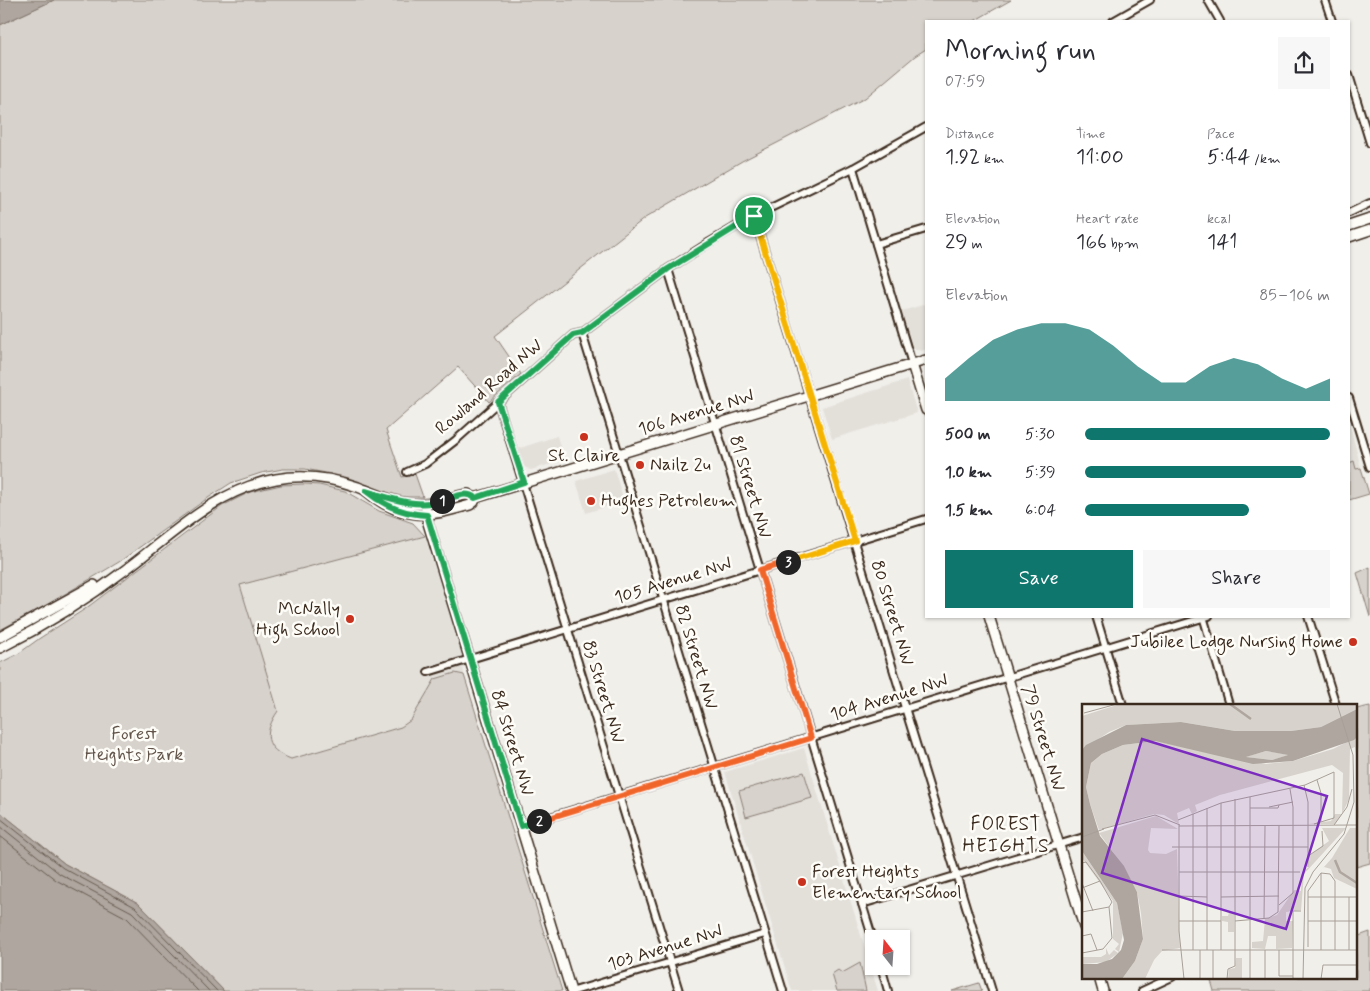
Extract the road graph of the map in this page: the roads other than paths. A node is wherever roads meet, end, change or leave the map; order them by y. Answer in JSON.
{"nodes":[{"id":1,"x":1150,"y":0,"type":"edge"},
{"id":2,"x":1208,"y":0,"type":"edge"},
{"id":3,"x":1326,"y":0,"type":"edge"},
{"id":4,"x":1115,"y":20,"type":"edge"},
{"id":5,"x":1219,"y":20,"type":"edge"},
{"id":6,"x":1332,"y":20,"type":"edge"},
{"id":7,"x":1350,"y":78,"type":"edge"},
{"id":8,"x":925,"y":128,"type":"edge"},
{"id":9,"x":1370,"y":143,"type":"edge"},
{"id":10,"x":853,"y":168,"type":"junction"},
{"id":11,"x":1370,"y":203,"type":"edge"},
{"id":12,"x":1350,"y":213,"type":"edge"},
{"id":13,"x":754,"y":216,"type":"junction"},
{"id":14,"x":1370,"y":219,"type":"edge"},
{"id":15,"x":1350,"y":226,"type":"edge"},
{"id":16,"x":925,"y":229,"type":"edge"},
{"id":17,"x":1370,"y":230,"type":"edge"},
{"id":18,"x":1350,"y":237,"type":"edge"},
{"id":19,"x":876,"y":244,"type":"junction"},
{"id":20,"x":668,"y":269,"type":"junction"},
{"id":21,"x":582,"y":333,"type":"junction"},
{"id":22,"x":925,"y":360,"type":"edge"},
{"id":23,"x":912,"y":364,"type":"junction"},
{"id":24,"x":810,"y":395,"type":"junction"},
{"id":25,"x":1350,"y":401,"type":"edge"},
{"id":26,"x":498,"y":402,"type":"junction"},
{"id":27,"x":925,"y":407,"type":"edge"},
{"id":28,"x":715,"y":424,"type":"junction"},
{"id":29,"x":1368,"y":452,"type":"edge"},
{"id":30,"x":618,"y":454,"type":"junction"},
{"id":31,"x":1370,"y":467,"type":"edge"},
{"id":32,"x":407,"y":472,"type":"dead end"},
{"id":33,"x":524,"y":482,"type":"junction"},
{"id":34,"x":366,"y":491,"type":"junction"},
{"id":35,"x":475,"y":498,"type":"junction"},
{"id":36,"x":426,"y":504,"type":"junction"},
{"id":37,"x":427,"y":515,"type":"junction"},
{"id":38,"x":925,"y":519,"type":"edge"},
{"id":39,"x":855,"y":541,"type":"junction"},
{"id":40,"x":141,"y":556,"type":"junction"},
{"id":41,"x":760,"y":570,"type":"junction"},
{"id":42,"x":662,"y":600,"type":"junction"},
{"id":43,"x":990,"y":618,"type":"edge"},
{"id":44,"x":1097,"y":618,"type":"edge"},
{"id":45,"x":1202,"y":618,"type":"edge"},
{"id":46,"x":1205,"y":618,"type":"edge"},
{"id":47,"x":1309,"y":618,"type":"edge"},
{"id":48,"x":568,"y":629,"type":"junction"},
{"id":49,"x":0,"y":637,"type":"edge"},
{"id":50,"x":0,"y":648,"type":"edge"},
{"id":51,"x":1106,"y":648,"type":"junction"},
{"id":52,"x":470,"y":660,"type":"junction"},
{"id":53,"x":428,"y":672,"type":"dead end"},
{"id":54,"x":1008,"y":678,"type":"junction"},
{"id":55,"x":1123,"y":704,"type":"edge"},
{"id":56,"x":1229,"y":704,"type":"edge"},
{"id":57,"x":1336,"y":704,"type":"edge"},
{"id":58,"x":905,"y":709,"type":"junction"},
{"id":59,"x":811,"y":738,"type":"junction"},
{"id":60,"x":715,"y":767,"type":"junction"},
{"id":61,"x":619,"y":796,"type":"junction"},
{"id":62,"x":521,"y":826,"type":"junction"},
{"id":63,"x":1082,"y":838,"type":"edge"},
{"id":64,"x":1059,"y":845,"type":"junction"},
{"id":65,"x":956,"y":876,"type":"junction"},
{"id":66,"x":862,"y":904,"type":"junction"},
{"id":67,"x":1082,"y":921,"type":"edge"},
{"id":68,"x":870,"y":930,"type":"edge"},
{"id":69,"x":765,"y":934,"type":"junction"},
{"id":70,"x":670,"y":962,"type":"junction"},
{"id":71,"x":884,"y":975,"type":"edge"},
{"id":72,"x":1099,"y":978,"type":"edge"},
{"id":73,"x":1170,"y":978,"type":"edge"},
{"id":74,"x":572,"y":991,"type":"edge"},
{"id":75,"x":678,"y":991,"type":"edge"},
{"id":76,"x":782,"y":991,"type":"edge"},
{"id":77,"x":888,"y":991,"type":"edge"},
{"id":78,"x":992,"y":991,"type":"edge"},
{"id":79,"x":1103,"y":991,"type":"edge"},
{"id":80,"x":1142,"y":991,"type":"edge"}],
"edges":[{"from":1,"to":4,"type":"street"},
{"from":2,"to":5,"type":"street"},
{"from":3,"to":6,"type":"street"},
{"from":7,"to":9,"type":"street"},
{"from":8,"to":10,"type":"street","name":"Rowland Road NW"},
{"from":10,"to":13,"type":"street","name":"Rowland Road NW"},
{"from":10,"to":19,"type":"street"},
{"from":11,"to":12,"type":"street"},
{"from":13,"to":20,"type":"street","name":"Rowland Road NW"},
{"from":13,"to":24,"type":"street","name":"80 Street NW"},
{"from":14,"to":15,"type":"main road"},
{"from":16,"to":19,"type":"street"},
{"from":17,"to":18,"type":"main road"},
{"from":19,"to":23,"type":"street"},
{"from":20,"to":21,"type":"street","name":"Rowland Road NW"},
{"from":20,"to":28,"type":"street","name":"81 Street NW"},
{"from":21,"to":26,"type":"street","name":"Rowland Road NW"},
{"from":21,"to":30,"type":"street","name":"82 Street NW"},
{"from":22,"to":23,"type":"main road","name":"106 Avenue NW"},
{"from":23,"to":24,"type":"main road","name":"106 Avenue NW"},
{"from":23,"to":27,"type":"main road"},
{"from":24,"to":28,"type":"main road","name":"106 Avenue NW"},
{"from":24,"to":39,"type":"street","name":"80 Street NW"},
{"from":25,"to":29,"type":"street"},
{"from":26,"to":32,"type":"street","name":"Rowland Road NW"},
{"from":26,"to":33,"type":"street","name":"83 Street NW"},
{"from":28,"to":30,"type":"main road","name":"106 Avenue NW"},
{"from":28,"to":41,"type":"street","name":"81 Street NW"},
{"from":29,"to":31,"type":"street"},
{"from":30,"to":33,"type":"main road","name":"106 Avenue NW"},
{"from":30,"to":42,"type":"street","name":"82 Street NW"},
{"from":33,"to":35,"type":"main road","name":"106 Avenue NW"},
{"from":33,"to":48,"type":"street","name":"83 Street NW"},
{"from":34,"to":36,"type":"main road"},
{"from":34,"to":37,"type":"main road"},
{"from":34,"to":40,"type":"main road"},
{"from":35,"to":36,"type":"main road","name":"106 Avenue NW"},
{"from":35,"to":37,"type":"main road","name":"106 Avenue NW"},
{"from":36,"to":37,"type":"main road","name":"84 Street NW"},
{"from":37,"to":52,"type":"main road","name":"84 Street NW"},
{"from":38,"to":39,"type":"street","name":"105 Avenue NW"},
{"from":39,"to":41,"type":"street","name":"105 Avenue NW"},
{"from":39,"to":58,"type":"street","name":"80 Street NW"},
{"from":40,"to":49,"type":"main road"},
{"from":40,"to":50,"type":"main road"},
{"from":41,"to":42,"type":"street","name":"105 Avenue NW"},
{"from":41,"to":59,"type":"street","name":"81 Street NW"},
{"from":42,"to":48,"type":"street","name":"105 Avenue NW"},
{"from":42,"to":60,"type":"street","name":"82 Street NW"},
{"from":43,"to":54,"type":"main road","name":"79 Street NW"},
{"from":44,"to":51,"type":"street"},
{"from":45,"to":51,"type":"street","name":"104 Avenue NW"},
{"from":46,"to":56,"type":"street"},
{"from":47,"to":57,"type":"street"},
{"from":48,"to":52,"type":"street","name":"105 Avenue NW"},
{"from":48,"to":61,"type":"street","name":"83 Street NW"},
{"from":51,"to":54,"type":"street","name":"104 Avenue NW"},
{"from":51,"to":55,"type":"street"},
{"from":52,"to":53,"type":"street","name":"105 Avenue NW"},
{"from":52,"to":62,"type":"main road","name":"84 Street NW"},
{"from":54,"to":58,"type":"street","name":"104 Avenue NW"},
{"from":54,"to":64,"type":"main road","name":"79 Street NW"},
{"from":58,"to":59,"type":"street","name":"104 Avenue NW"},
{"from":58,"to":65,"type":"street","name":"80 Street NW"},
{"from":59,"to":60,"type":"street","name":"104 Avenue NW"},
{"from":59,"to":66,"type":"street","name":"81 Street NW"},
{"from":60,"to":61,"type":"street","name":"104 Avenue NW"},
{"from":60,"to":69,"type":"street","name":"82 Street NW"},
{"from":61,"to":62,"type":"street","name":"104 Avenue NW"},
{"from":61,"to":70,"type":"street","name":"83 Street NW"},
{"from":62,"to":74,"type":"main road","name":"84 Street NW"},
{"from":63,"to":64,"type":"street"},
{"from":64,"to":65,"type":"street"},
{"from":64,"to":67,"type":"main road","name":"79 Street NW"},
{"from":65,"to":66,"type":"street"},
{"from":65,"to":78,"type":"street","name":"80 Street NW"},
{"from":66,"to":68,"type":"street","name":"81 Street NW"},
{"from":69,"to":70,"type":"street","name":"103 Avenue NW"},
{"from":69,"to":76,"type":"street","name":"82 Street NW"},
{"from":70,"to":74,"type":"street","name":"103 Avenue NW"},
{"from":70,"to":75,"type":"street","name":"83 Street NW"},
{"from":71,"to":77,"type":"street"},
{"from":72,"to":79,"type":"main road"},
{"from":73,"to":80,"type":"street"}]}
